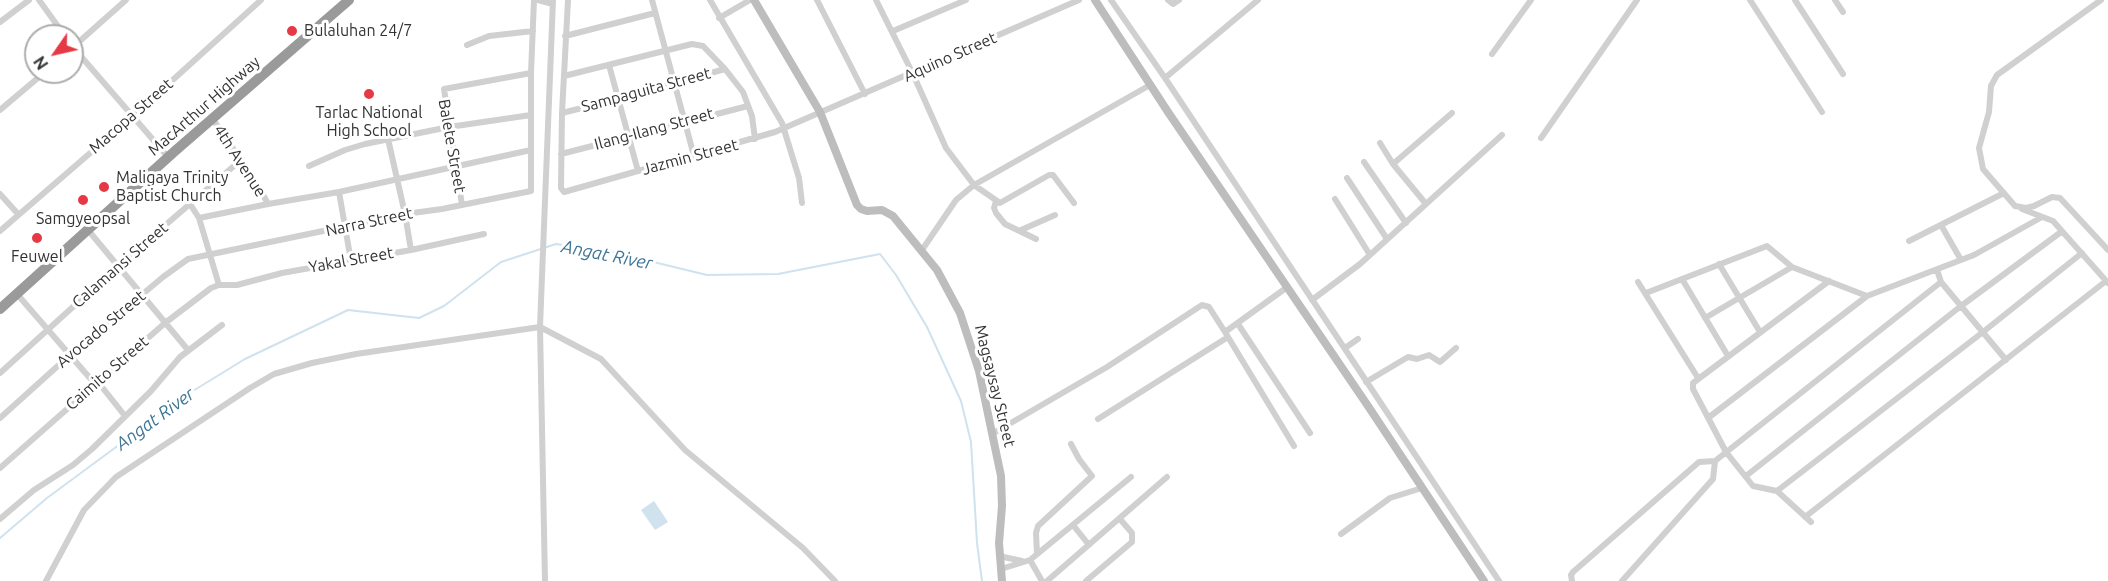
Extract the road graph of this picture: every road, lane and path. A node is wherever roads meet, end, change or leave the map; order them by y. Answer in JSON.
{"nodes":[{"id":1,"x":29,"y":0,"type":"edge"},
{"id":2,"x":39,"y":0,"type":"edge"},
{"id":3,"x":126,"y":0,"type":"edge"},
{"id":4,"x":261,"y":0,"type":"edge"},
{"id":5,"x":349,"y":0,"type":"edge"},
{"id":6,"x":536,"y":0,"type":"edge"},
{"id":7,"x":568,"y":0,"type":"edge"},
{"id":8,"x":652,"y":0,"type":"edge"},
{"id":9,"x":710,"y":0,"type":"edge"},
{"id":10,"x":752,"y":0,"type":"edge"},
{"id":11,"x":817,"y":0,"type":"edge"},
{"id":12,"x":876,"y":0,"type":"edge"},
{"id":13,"x":966,"y":0,"type":"edge"},
{"id":14,"x":1079,"y":0,"type":"edge"},
{"id":15,"x":1095,"y":0,"type":"edge"},
{"id":16,"x":1110,"y":0,"type":"edge"},
{"id":17,"x":1258,"y":0,"type":"edge"},
{"id":18,"x":1531,"y":0,"type":"edge"},
{"id":19,"x":1636,"y":0,"type":"edge"},
{"id":20,"x":1750,"y":0,"type":"edge"},
{"id":21,"x":1795,"y":0,"type":"edge"},
{"id":22,"x":1836,"y":0,"type":"edge"},
{"id":23,"x":2101,"y":0,"type":"edge"},
{"id":24,"x":553,"y":2,"type":"edge"},
{"id":25,"x":1843,"y":12,"type":"dead end"},
{"id":26,"x":655,"y":13,"type":"junction"},
{"id":27,"x":1119,"y":15,"type":"junction"},
{"id":28,"x":720,"y":18,"type":"junction"},
{"id":29,"x":0,"y":21,"type":"edge"},
{"id":30,"x":1110,"y":21,"type":"junction"},
{"id":31,"x":56,"y":24,"type":"edge"},
{"id":32,"x":533,"y":30,"type":"junction"},
{"id":33,"x":893,"y":31,"type":"junction"},
{"id":34,"x":565,"y":36,"type":"junction"},
{"id":35,"x":84,"y":37,"type":"edge"},
{"id":36,"x":467,"y":45,"type":"dead end"},
{"id":37,"x":665,"y":50,"type":"junction"},
{"id":38,"x":1492,"y":54,"type":"dead end"},
{"id":39,"x":84,"y":60,"type":"edge"},
{"id":40,"x":609,"y":65,"type":"junction"},
{"id":41,"x":725,"y":69,"type":"junction"},
{"id":42,"x":531,"y":73,"type":"junction"},
{"id":43,"x":913,"y":74,"type":"junction"},
{"id":44,"x":1843,"y":74,"type":"dead end"},
{"id":45,"x":564,"y":76,"type":"junction"},
{"id":46,"x":1165,"y":78,"type":"junction"},
{"id":47,"x":31,"y":84,"type":"edge"},
{"id":48,"x":674,"y":84,"type":"junction"},
{"id":49,"x":1150,"y":85,"type":"junction"},
{"id":50,"x":865,"y":94,"type":"junction"},
{"id":51,"x":618,"y":99,"type":"junction"},
{"id":52,"x":748,"y":106,"type":"junction"},
{"id":53,"x":0,"y":110,"type":"edge"},
{"id":54,"x":820,"y":112,"type":"junction"},
{"id":55,"x":1822,"y":112,"type":"dead end"},
{"id":56,"x":562,"y":113,"type":"junction"},
{"id":57,"x":1452,"y":113,"type":"dead end"},
{"id":58,"x":531,"y":115,"type":"junction"},
{"id":59,"x":134,"y":116,"type":"junction"},
{"id":60,"x":212,"y":118,"type":"junction"},
{"id":61,"x":684,"y":121,"type":"junction"},
{"id":62,"x":449,"y":127,"type":"junction"},
{"id":63,"x":783,"y":128,"type":"junction"},
{"id":64,"x":1502,"y":135,"type":"dead end"},
{"id":65,"x":628,"y":136,"type":"junction"},
{"id":66,"x":1541,"y":138,"type":"dead end"},
{"id":67,"x":388,"y":139,"type":"junction"},
{"id":68,"x":755,"y":139,"type":"junction"},
{"id":69,"x":1380,"y":143,"type":"dead end"},
{"id":70,"x":531,"y":150,"type":"junction"},
{"id":71,"x":561,"y":154,"type":"junction"},
{"id":72,"x":694,"y":156,"type":"junction"},
{"id":73,"x":168,"y":157,"type":"junction"},
{"id":74,"x":242,"y":159,"type":"junction"},
{"id":75,"x":1364,"y":162,"type":"dead end"},
{"id":76,"x":1393,"y":164,"type":"junction"},
{"id":77,"x":309,"y":166,"type":"dead end"},
{"id":78,"x":457,"y":167,"type":"junction"},
{"id":79,"x":638,"y":171,"type":"junction"},
{"id":80,"x":1347,"y":178,"type":"dead end"},
{"id":81,"x":397,"y":179,"type":"junction"},
{"id":82,"x":975,"y":184,"type":"junction"},
{"id":83,"x":339,"y":192,"type":"junction"},
{"id":84,"x":2004,"y":193,"type":"junction"},
{"id":85,"x":0,"y":194,"type":"edge"},
{"id":86,"x":1335,"y":199,"type":"dead end"},
{"id":87,"x":996,"y":201,"type":"junction"},
{"id":88,"x":802,"y":203,"type":"dead end"},
{"id":89,"x":1074,"y":203,"type":"dead end"},
{"id":90,"x":190,"y":204,"type":"junction"},
{"id":91,"x":268,"y":204,"type":"junction"},
{"id":92,"x":1426,"y":204,"type":"junction"},
{"id":93,"x":462,"y":205,"type":"junction"},
{"id":94,"x":2020,"y":208,"type":"junction"},
{"id":95,"x":18,"y":214,"type":"junction"},
{"id":96,"x":405,"y":214,"type":"junction"},
{"id":97,"x":1055,"y":215,"type":"dead end"},
{"id":98,"x":2042,"y":217,"type":"junction"},
{"id":99,"x":199,"y":218,"type":"junction"},
{"id":100,"x":1406,"y":223,"type":"junction"},
{"id":101,"x":1941,"y":225,"type":"junction"},
{"id":102,"x":344,"y":228,"type":"junction"},
{"id":103,"x":88,"y":230,"type":"junction"},
{"id":104,"x":1021,"y":230,"type":"junction"},
{"id":105,"x":0,"y":231,"type":"edge"},
{"id":106,"x":2061,"y":232,"type":"junction"},
{"id":107,"x":484,"y":234,"type":"dead end"},
{"id":108,"x":1036,"y":239,"type":"dead end"},
{"id":109,"x":1386,"y":239,"type":"junction"},
{"id":110,"x":1909,"y":241,"type":"dead end"},
{"id":111,"x":411,"y":250,"type":"junction"},
{"id":112,"x":922,"y":250,"type":"junction"},
{"id":113,"x":2108,"y":250,"type":"edge"},
{"id":114,"x":2082,"y":253,"type":"junction"},
{"id":115,"x":210,"y":254,"type":"junction"},
{"id":116,"x":1370,"y":255,"type":"junction"},
{"id":117,"x":1961,"y":260,"type":"junction"},
{"id":118,"x":351,"y":261,"type":"junction"},
{"id":119,"x":1719,"y":264,"type":"junction"},
{"id":120,"x":118,"y":266,"type":"junction"},
{"id":121,"x":1791,"y":267,"type":"junction"},
{"id":122,"x":1937,"y":270,"type":"junction"},
{"id":123,"x":1682,"y":279,"type":"junction"},
{"id":124,"x":1829,"y":281,"type":"junction"},
{"id":125,"x":1638,"y":282,"type":"dead end"},
{"id":126,"x":1941,"y":282,"type":"junction"},
{"id":127,"x":2107,"y":282,"type":"edge"},
{"id":128,"x":219,"y":285,"type":"junction"},
{"id":129,"x":1302,"y":287,"type":"junction"},
{"id":130,"x":1290,"y":291,"type":"junction"},
{"id":131,"x":1646,"y":293,"type":"junction"},
{"id":132,"x":17,"y":294,"type":"junction"},
{"id":133,"x":142,"y":295,"type":"junction"},
{"id":134,"x":1867,"y":296,"type":"junction"},
{"id":135,"x":1739,"y":297,"type":"junction"},
{"id":136,"x":1312,"y":300,"type":"junction"},
{"id":137,"x":1961,"y":306,"type":"junction"},
{"id":138,"x":0,"y":309,"type":"edge"},
{"id":139,"x":1705,"y":318,"type":"junction"},
{"id":140,"x":165,"y":323,"type":"junction"},
{"id":141,"x":1238,"y":324,"type":"junction"},
{"id":142,"x":222,"y":325,"type":"dead end"},
{"id":143,"x":540,"y":327,"type":"junction"},
{"id":144,"x":49,"y":329,"type":"junction"},
{"id":145,"x":1760,"y":332,"type":"junction"},
{"id":146,"x":1983,"y":332,"type":"junction"},
{"id":147,"x":1226,"y":335,"type":"junction"},
{"id":148,"x":1358,"y":339,"type":"dead end"},
{"id":149,"x":1345,"y":348,"type":"junction"},
{"id":150,"x":1456,"y":348,"type":"dead end"},
{"id":151,"x":188,"y":350,"type":"junction"},
{"id":152,"x":71,"y":354,"type":"junction"},
{"id":153,"x":1728,"y":356,"type":"junction"},
{"id":154,"x":2006,"y":360,"type":"junction"},
{"id":155,"x":0,"y":372,"type":"edge"},
{"id":156,"x":1698,"y":378,"type":"junction"},
{"id":157,"x":1366,"y":382,"type":"junction"},
{"id":158,"x":97,"y":383,"type":"junction"},
{"id":159,"x":1372,"y":402,"type":"junction"},
{"id":160,"x":124,"y":416,"type":"junction"},
{"id":161,"x":0,"y":418,"type":"edge"},
{"id":162,"x":1708,"y":418,"type":"junction"},
{"id":163,"x":1098,"y":419,"type":"dead end"},
{"id":164,"x":1310,"y":433,"type":"dead end"},
{"id":165,"x":992,"y":434,"type":"junction"},
{"id":166,"x":1071,"y":444,"type":"dead end"},
{"id":167,"x":1294,"y":446,"type":"dead end"},
{"id":168,"x":1726,"y":452,"type":"junction"},
{"id":169,"x":1715,"y":461,"type":"junction"},
{"id":170,"x":0,"y":468,"type":"edge"},
{"id":171,"x":1746,"y":476,"type":"junction"},
{"id":172,"x":1131,"y":477,"type":"dead end"},
{"id":173,"x":1167,"y":477,"type":"dead end"},
{"id":174,"x":1422,"y":488,"type":"junction"},
{"id":175,"x":1777,"y":491,"type":"junction"},
{"id":176,"x":1446,"y":512,"type":"junction"},
{"id":177,"x":1805,"y":517,"type":"junction"},
{"id":178,"x":0,"y":519,"type":"edge"},
{"id":179,"x":1120,"y":519,"type":"junction"},
{"id":180,"x":1811,"y":522,"type":"dead end"},
{"id":181,"x":1073,"y":525,"type":"junction"},
{"id":182,"x":1341,"y":534,"type":"dead end"},
{"id":183,"x":1089,"y":545,"type":"junction"},
{"id":184,"x":1469,"y":547,"type":"junction"},
{"id":185,"x":1037,"y":554,"type":"junction"},
{"id":186,"x":999,"y":556,"type":"junction"},
{"id":187,"x":1030,"y":560,"type":"junction"},
{"id":188,"x":1022,"y":561,"type":"junction"},
{"id":189,"x":1001,"y":569,"type":"junction"},
{"id":190,"x":46,"y":581,"type":"edge"},
{"id":191,"x":545,"y":581,"type":"edge"},
{"id":192,"x":835,"y":581,"type":"edge"},
{"id":193,"x":1002,"y":581,"type":"edge"},
{"id":194,"x":1045,"y":581,"type":"edge"},
{"id":195,"x":1086,"y":581,"type":"edge"},
{"id":196,"x":1484,"y":581,"type":"edge"},
{"id":197,"x":1499,"y":581,"type":"edge"},
{"id":198,"x":1572,"y":581,"type":"edge"},
{"id":199,"x":1622,"y":581,"type":"edge"}],
"edges":[{"from":1,"to":29,"type":"street"},
{"from":2,"to":31,"type":"street"},
{"from":3,"to":35,"type":"street"},
{"from":4,"to":59,"type":"street","name":"Macopa Street"},
{"from":5,"to":60,"type":"highway","name":"MacArthur Highway"},
{"from":6,"to":24,"type":"street"},
{"from":6,"to":32,"type":"street"},
{"from":7,"to":34,"type":"street"},
{"from":8,"to":26,"type":"street"},
{"from":9,"to":28,"type":"street"},
{"from":10,"to":28,"type":"street"},
{"from":10,"to":54,"type":"street"},
{"from":11,"to":50,"type":"street"},
{"from":12,"to":33,"type":"street"},
{"from":13,"to":33,"type":"street"},
{"from":14,"to":43,"type":"street","name":"Aquino Street"},
{"from":15,"to":30,"type":"street"},
{"from":16,"to":27,"type":"street"},
{"from":17,"to":46,"type":"street"},
{"from":18,"to":38,"type":"street"},
{"from":19,"to":66,"type":"street"},
{"from":20,"to":55,"type":"street"},
{"from":21,"to":44,"type":"street"},
{"from":22,"to":25,"type":"street"},
{"from":23,"to":84,"type":"street"},
{"from":24,"to":143,"type":"street"},
{"from":26,"to":34,"type":"street"},
{"from":26,"to":37,"type":"street"},
{"from":27,"to":30,"type":"street"},
{"from":27,"to":46,"type":"street"},
{"from":28,"to":63,"type":"street"},
{"from":30,"to":49,"type":"street"},
{"from":32,"to":36,"type":"street"},
{"from":32,"to":42,"type":"street"},
{"from":33,"to":43,"type":"street"},
{"from":34,"to":45,"type":"street"},
{"from":37,"to":40,"type":"street"},
{"from":37,"to":41,"type":"street"},
{"from":37,"to":48,"type":"street"},
{"from":39,"to":59,"type":"street"},
{"from":40,"to":45,"type":"street"},
{"from":40,"to":51,"type":"street"},
{"from":41,"to":48,"type":"street","name":"Sampaguita Street"},
{"from":41,"to":52,"type":"street","name":"Sampaguita Street"},
{"from":42,"to":58,"type":"street"},
{"from":42,"to":62,"type":"street","name":"Balete Street"},
{"from":43,"to":50,"type":"street","name":"Aquino Street"},
{"from":43,"to":82,"type":"street"},
{"from":45,"to":56,"type":"street"},
{"from":46,"to":129,"type":"street"},
{"from":47,"to":53,"type":"street"},
{"from":48,"to":51,"type":"street","name":"Sampaguita Street"},
{"from":48,"to":61,"type":"street"},
{"from":49,"to":82,"type":"street"},
{"from":49,"to":130,"type":"street"},
{"from":50,"to":54,"type":"street","name":"Aquino Street"},
{"from":51,"to":56,"type":"street","name":"Sampaguita Street"},
{"from":51,"to":65,"type":"street"},
{"from":52,"to":61,"type":"street","name":"Ilang-Ilang Street"},
{"from":52,"to":68,"type":"street","name":"Sampaguita Street"},
{"from":54,"to":63,"type":"street","name":"Jazmin Street"},
{"from":54,"to":112,"type":"street","name":"Magsaysay Street"},
{"from":56,"to":71,"type":"street"},
{"from":57,"to":76,"type":"street"},
{"from":58,"to":62,"type":"street"},
{"from":58,"to":70,"type":"street"},
{"from":59,"to":73,"type":"street"},
{"from":59,"to":95,"type":"street","name":"Macopa Street"},
{"from":60,"to":73,"type":"highway","name":"MacArthur Highway"},
{"from":60,"to":74,"type":"street","name":"4th Avenue"},
{"from":61,"to":65,"type":"street","name":"Ilang-Ilang Street"},
{"from":61,"to":72,"type":"street"},
{"from":62,"to":67,"type":"street"},
{"from":62,"to":78,"type":"street","name":"Balete Street"},
{"from":63,"to":68,"type":"street","name":"Jazmin Street"},
{"from":63,"to":88,"type":"street"},
{"from":64,"to":92,"type":"street"},
{"from":65,"to":71,"type":"street","name":"Ilang-Ilang Street"},
{"from":65,"to":79,"type":"street"},
{"from":67,"to":77,"type":"street"},
{"from":67,"to":81,"type":"street"},
{"from":68,"to":72,"type":"street","name":"Jazmin Street"},
{"from":69,"to":76,"type":"street"},
{"from":70,"to":78,"type":"street"},
{"from":70,"to":93,"type":"street","name":"Narra Street"},
{"from":71,"to":79,"type":"street","name":"Jazmin Street"},
{"from":72,"to":79,"type":"street","name":"Jazmin Street"},
{"from":73,"to":103,"type":"highway","name":"MacArthur Highway"},
{"from":74,"to":90,"type":"street","name":"Calamansi Street"},
{"from":74,"to":91,"type":"street","name":"4th Avenue"},
{"from":75,"to":100,"type":"street"},
{"from":76,"to":92,"type":"street"},
{"from":78,"to":81,"type":"street"},
{"from":78,"to":93,"type":"street","name":"Balete Street"},
{"from":80,"to":109,"type":"street"},
{"from":81,"to":83,"type":"street"},
{"from":81,"to":96,"type":"street"},
{"from":82,"to":87,"type":"street"},
{"from":82,"to":112,"type":"street"},
{"from":83,"to":91,"type":"street"},
{"from":83,"to":102,"type":"street"},
{"from":84,"to":94,"type":"street"},
{"from":84,"to":101,"type":"street"},
{"from":85,"to":95,"type":"street"},
{"from":86,"to":116,"type":"street"},
{"from":87,"to":89,"type":"street"},
{"from":87,"to":104,"type":"street"},
{"from":90,"to":99,"type":"street"},
{"from":90,"to":120,"type":"street","name":"Calamansi Street"},
{"from":91,"to":99,"type":"street"},
{"from":92,"to":100,"type":"street"},
{"from":93,"to":96,"type":"street","name":"Narra Street"},
{"from":94,"to":98,"type":"street"},
{"from":94,"to":113,"type":"street"},
{"from":95,"to":105,"type":"street","name":"Macopa Street"},
{"from":96,"to":102,"type":"street","name":"Narra Street"},
{"from":96,"to":111,"type":"street"},
{"from":97,"to":104,"type":"street"},
{"from":98,"to":106,"type":"street"},
{"from":98,"to":117,"type":"street"},
{"from":99,"to":115,"type":"street"},
{"from":100,"to":109,"type":"street"},
{"from":101,"to":110,"type":"street"},
{"from":101,"to":117,"type":"street"},
{"from":102,"to":115,"type":"street","name":"Narra Street"},
{"from":102,"to":118,"type":"street"},
{"from":103,"to":120,"type":"street"},
{"from":103,"to":132,"type":"highway","name":"MacArthur Highway"},
{"from":104,"to":108,"type":"street"},
{"from":106,"to":114,"type":"street"},
{"from":106,"to":137,"type":"street"},
{"from":107,"to":111,"type":"street","name":"Yakal Street"},
{"from":109,"to":116,"type":"street"},
{"from":111,"to":118,"type":"street","name":"Yakal Street"},
{"from":112,"to":165,"type":"street","name":"Magsaysay Street"},
{"from":114,"to":127,"type":"street"},
{"from":114,"to":146,"type":"street"},
{"from":115,"to":128,"type":"street"},
{"from":115,"to":133,"type":"street","name":"Avocado Street"},
{"from":116,"to":136,"type":"street"},
{"from":117,"to":122,"type":"street"},
{"from":118,"to":128,"type":"street","name":"Yakal Street"},
{"from":119,"to":121,"type":"street"},
{"from":119,"to":123,"type":"street"},
{"from":119,"to":135,"type":"street"},
{"from":120,"to":133,"type":"street"},
{"from":120,"to":144,"type":"street","name":"Calamansi Street"},
{"from":121,"to":124,"type":"street"},
{"from":121,"to":135,"type":"street"},
{"from":122,"to":126,"type":"street"},
{"from":122,"to":134,"type":"street"},
{"from":123,"to":131,"type":"street"},
{"from":123,"to":139,"type":"street"},
{"from":124,"to":134,"type":"street"},
{"from":124,"to":145,"type":"street"},
{"from":125,"to":131,"type":"street"},
{"from":126,"to":137,"type":"street"},
{"from":126,"to":168,"type":"street"},
{"from":127,"to":154,"type":"street"},
{"from":128,"to":140,"type":"street","name":"Caimito Street"},
{"from":129,"to":130,"type":"street"},
{"from":129,"to":136,"type":"street"},
{"from":130,"to":141,"type":"street"},
{"from":130,"to":159,"type":"street"},
{"from":131,"to":156,"type":"street"},
{"from":132,"to":138,"type":"highway","name":"MacArthur Highway"},
{"from":132,"to":144,"type":"street"},
{"from":133,"to":140,"type":"street"},
{"from":133,"to":152,"type":"street","name":"Avocado Street"},
{"from":134,"to":162,"type":"street"},
{"from":135,"to":139,"type":"street"},
{"from":135,"to":145,"type":"street"},
{"from":136,"to":149,"type":"street"},
{"from":137,"to":146,"type":"street"},
{"from":137,"to":171,"type":"street"},
{"from":139,"to":153,"type":"street"},
{"from":140,"to":151,"type":"street"},
{"from":140,"to":158,"type":"street","name":"Caimito Street"},
{"from":141,"to":147,"type":"street"},
{"from":141,"to":164,"type":"street"},
{"from":142,"to":151,"type":"street"},
{"from":143,"to":190,"type":"street"},
{"from":143,"to":191,"type":"street"},
{"from":143,"to":192,"type":"street"},
{"from":144,"to":152,"type":"street"},
{"from":144,"to":155,"type":"street","name":"Calamansi Street"},
{"from":145,"to":153,"type":"street"},
{"from":146,"to":154,"type":"street"},
{"from":146,"to":175,"type":"street"},
{"from":147,"to":163,"type":"street"},
{"from":147,"to":165,"type":"street"},
{"from":147,"to":167,"type":"street"},
{"from":148,"to":149,"type":"street"},
{"from":149,"to":157,"type":"street"},
{"from":150,"to":157,"type":"street"},
{"from":151,"to":160,"type":"street"},
{"from":152,"to":158,"type":"street"},
{"from":152,"to":161,"type":"street","name":"Avocado Street"},
{"from":153,"to":156,"type":"street"},
{"from":154,"to":177,"type":"street"},
{"from":156,"to":162,"type":"street"},
{"from":157,"to":159,"type":"street"},
{"from":158,"to":160,"type":"street"},
{"from":158,"to":170,"type":"street","name":"Caimito Street"},
{"from":159,"to":174,"type":"street"},
{"from":159,"to":176,"type":"street"},
{"from":160,"to":178,"type":"street"},
{"from":162,"to":168,"type":"street"},
{"from":165,"to":186,"type":"street","name":"Magsaysay Street"},
{"from":166,"to":185,"type":"street"},
{"from":168,"to":169,"type":"street"},
{"from":168,"to":171,"type":"street"},
{"from":169,"to":198,"type":"street"},
{"from":169,"to":199,"type":"street"},
{"from":171,"to":175,"type":"street"},
{"from":172,"to":181,"type":"street"},
{"from":173,"to":179,"type":"street"},
{"from":174,"to":176,"type":"street"},
{"from":174,"to":182,"type":"street"},
{"from":175,"to":177,"type":"street"},
{"from":176,"to":184,"type":"street"},
{"from":176,"to":184,"type":"street"},
{"from":177,"to":180,"type":"street"},
{"from":179,"to":183,"type":"street"},
{"from":179,"to":195,"type":"street"},
{"from":181,"to":183,"type":"street"},
{"from":181,"to":185,"type":"street"},
{"from":183,"to":194,"type":"street"},
{"from":184,"to":196,"type":"street"},
{"from":184,"to":197,"type":"street"},
{"from":185,"to":187,"type":"street"},
{"from":186,"to":188,"type":"street"},
{"from":186,"to":189,"type":"street","name":"Magsaysay Street"},
{"from":187,"to":188,"type":"street"},
{"from":187,"to":194,"type":"street"},
{"from":188,"to":189,"type":"street"},
{"from":189,"to":193,"type":"street","name":"Magsaysay Street"}]}
